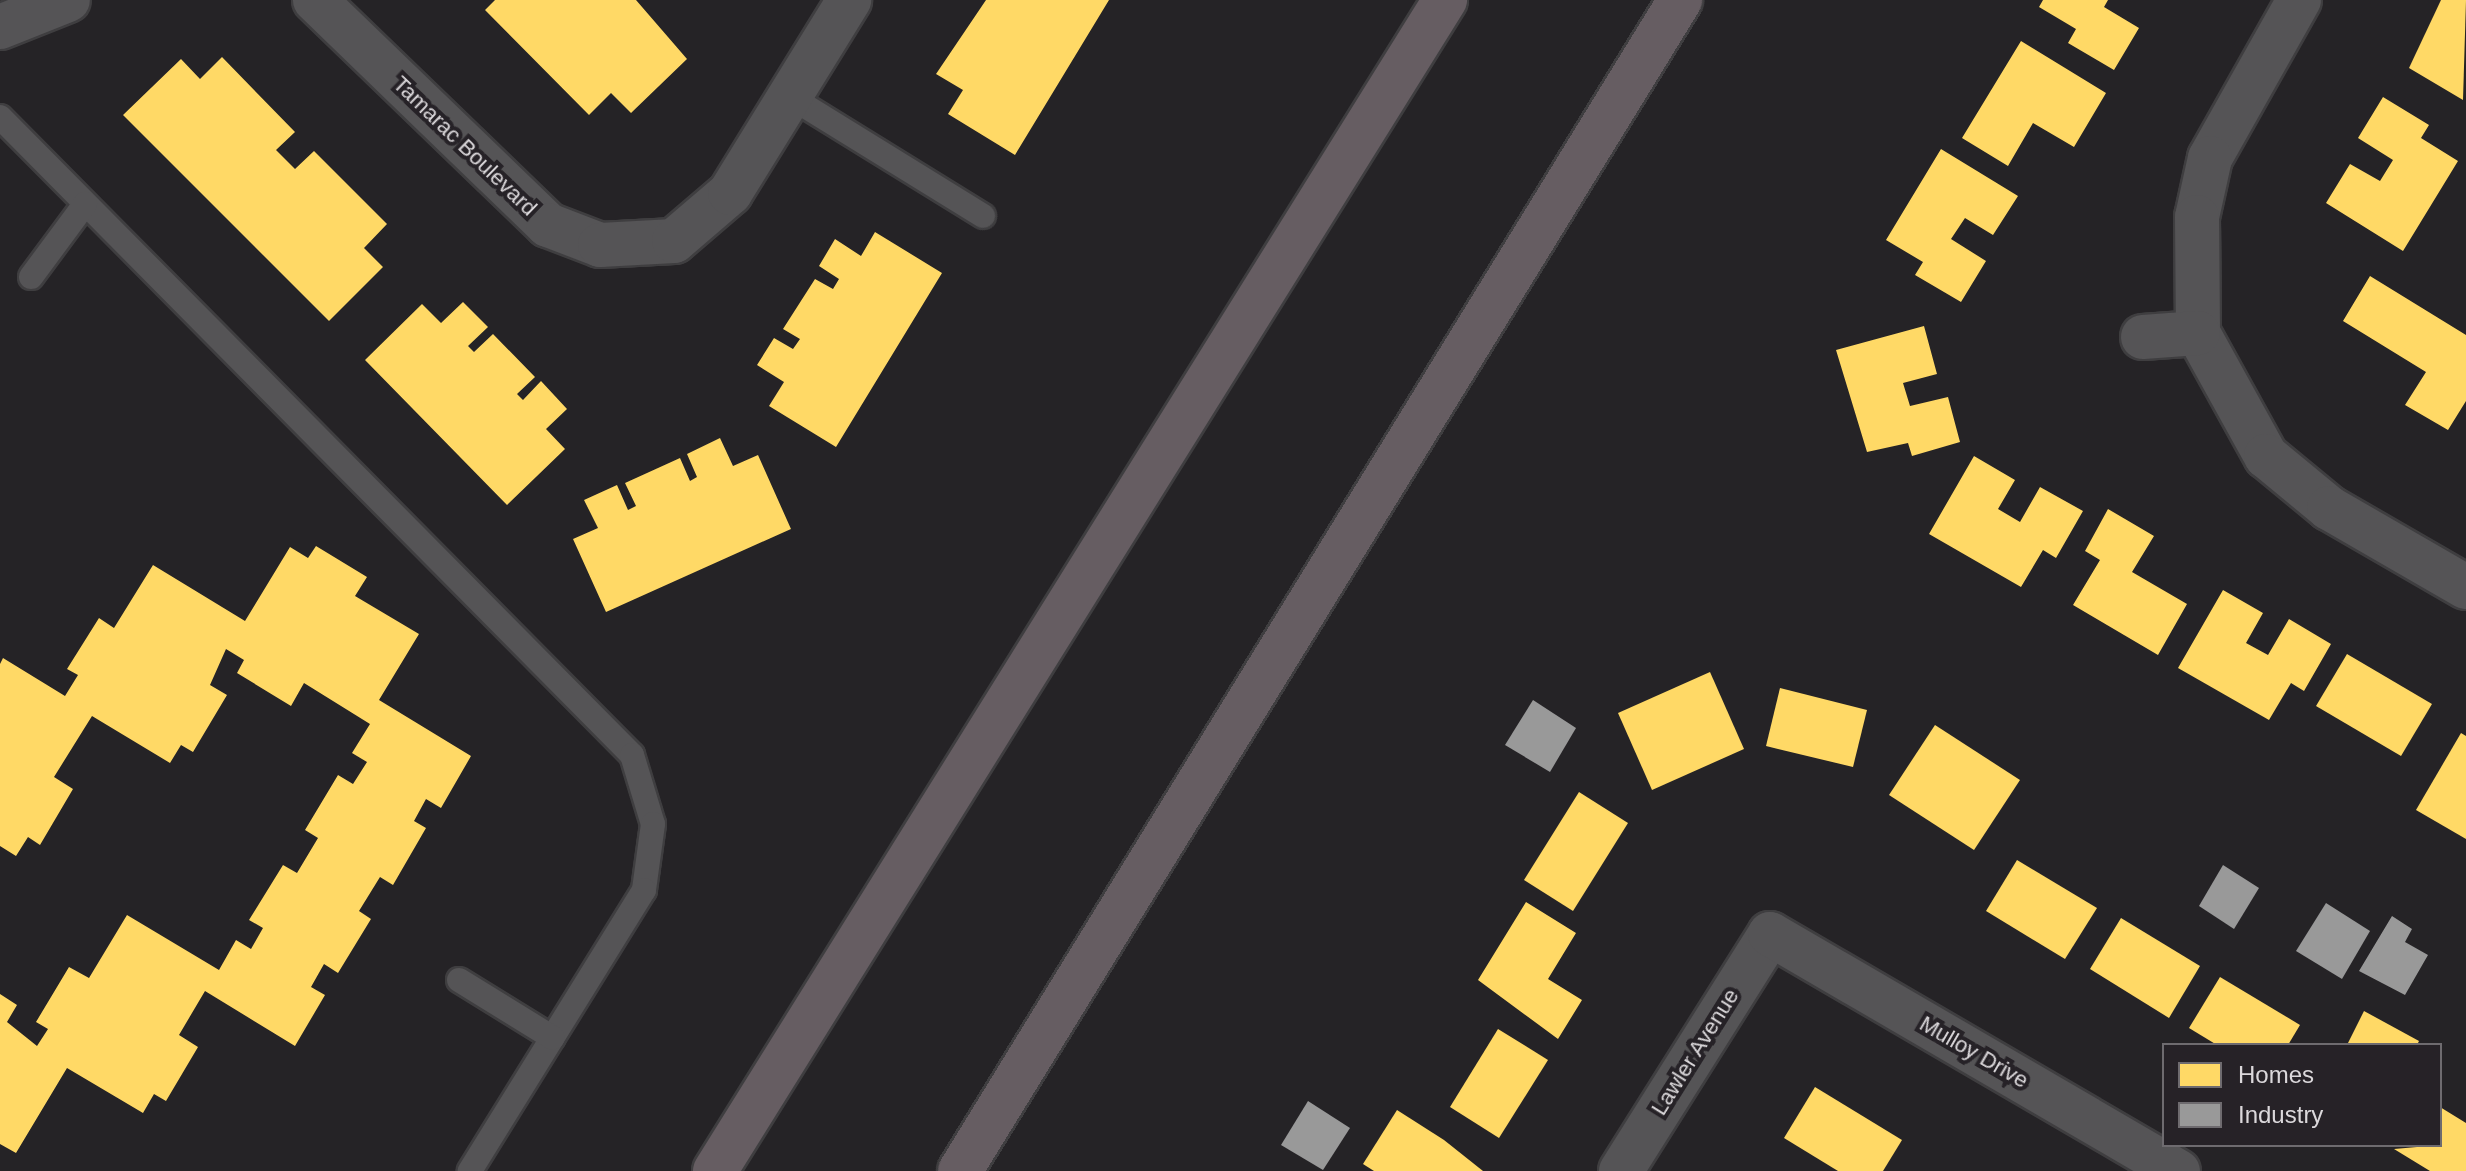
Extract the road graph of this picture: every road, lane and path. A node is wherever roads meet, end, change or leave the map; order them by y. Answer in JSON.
{"nodes":[{"id":1,"x":68,"y":0,"type":"edge"},
{"id":2,"x":315,"y":0,"type":"edge"},
{"id":3,"x":849,"y":0,"type":"edge"},
{"id":4,"x":1445,"y":0,"type":"edge"},
{"id":5,"x":1680,"y":0,"type":"edge"},
{"id":6,"x":2299,"y":0,"type":"edge"},
{"id":7,"x":0,"y":27,"type":"edge"},
{"id":8,"x":789,"y":96,"type":"junction"},
{"id":9,"x":0,"y":117,"type":"edge"},
{"id":10,"x":85,"y":204,"type":"junction"},
{"id":11,"x":983,"y":216,"type":"dead end"},
{"id":12,"x":31,"y":277,"type":"dead end"},
{"id":13,"x":2198,"y":333,"type":"junction"},
{"id":14,"x":2143,"y":337,"type":"dead end"},
{"id":15,"x":2466,"y":587,"type":"edge"},
{"id":16,"x":1770,"y":934,"type":"joint"},
{"id":17,"x":459,"y":980,"type":"dead end"},
{"id":18,"x":553,"y":1038,"type":"junction"},
{"id":19,"x":1002,"y":1103,"type":"junction"},
{"id":20,"x":470,"y":1171,"type":"edge"},
{"id":21,"x":715,"y":1171,"type":"edge"},
{"id":22,"x":960,"y":1171,"type":"edge"},
{"id":23,"x":969,"y":1171,"type":"edge"},
{"id":24,"x":1621,"y":1171,"type":"edge"},
{"id":25,"x":2178,"y":1171,"type":"edge"}],
"edges":[{"from":1,"to":7,"type":"street"},
{"from":2,"to":8,"type":"street","name":"Tamarac Boulevard"},
{"from":3,"to":8,"type":"street","name":"Tamarac Boulevard"},
{"from":4,"to":21,"type":"highway"},
{"from":5,"to":19,"type":"highway"},
{"from":6,"to":13,"type":"street"},
{"from":8,"to":11,"type":"lane"},
{"from":9,"to":10,"type":"lane"},
{"from":10,"to":12,"type":"lane"},
{"from":10,"to":18,"type":"lane"},
{"from":13,"to":14,"type":"street"},
{"from":13,"to":15,"type":"street"},
{"from":16,"to":24,"type":"street","name":"Lawler Avenue"},
{"from":16,"to":25,"type":"street","name":"Mulloy Drive"},
{"from":17,"to":18,"type":"lane"},
{"from":18,"to":20,"type":"lane"},
{"from":19,"to":22,"type":"highway"},
{"from":19,"to":23,"type":"highway"}]}
